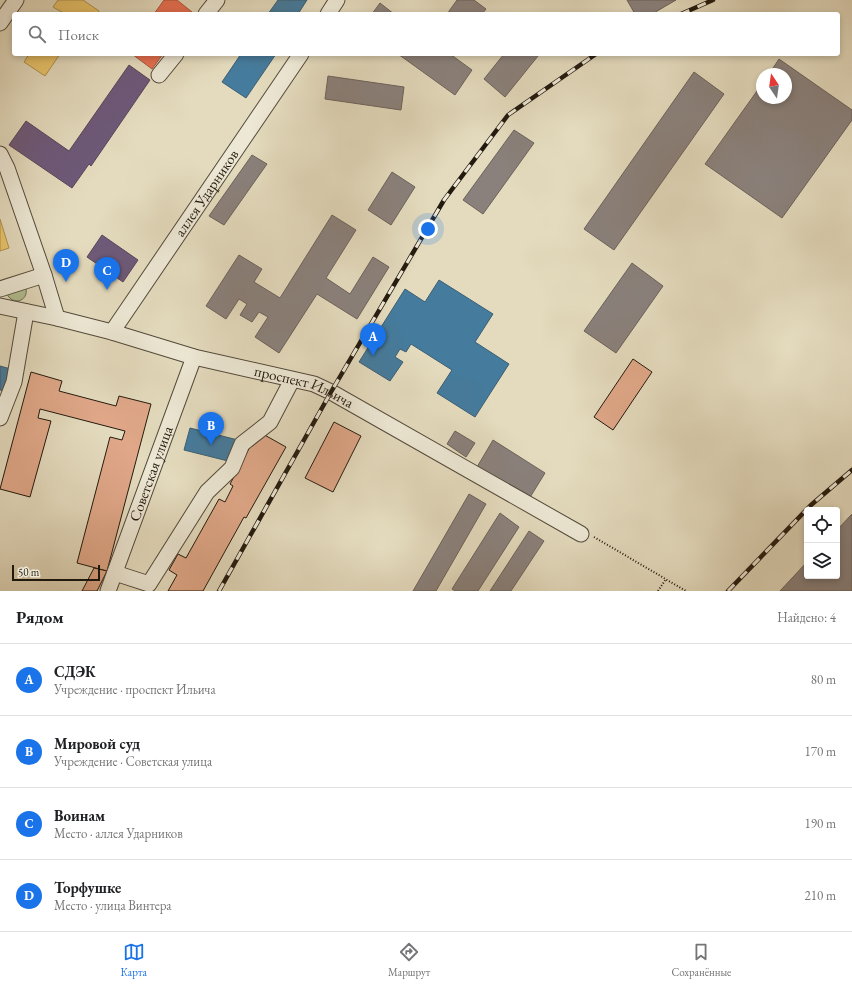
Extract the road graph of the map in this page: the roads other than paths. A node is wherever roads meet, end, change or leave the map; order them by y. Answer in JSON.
{"nodes":[{"id":1,"x":16,"y":0,"type":"edge"},
{"id":2,"x":217,"y":0,"type":"edge"},
{"id":3,"x":337,"y":0,"type":"edge"},
{"id":4,"x":208,"y":12,"type":"edge"},
{"id":5,"x":329,"y":12,"type":"edge"},
{"id":6,"x":0,"y":23,"type":"edge"},
{"id":7,"x":174,"y":56,"type":"edge"},
{"id":8,"x":300,"y":56,"type":"edge"},
{"id":9,"x":159,"y":75,"type":"dead end"},
{"id":10,"x":0,"y":154,"type":"edge"},
{"id":11,"x":44,"y":275,"type":"junction"},
{"id":12,"x":0,"y":289,"type":"edge"},
{"id":13,"x":0,"y":306,"type":"edge"},
{"id":14,"x":26,"y":312,"type":"junction"},
{"id":15,"x":57,"y":318,"type":"junction"},
{"id":16,"x":112,"y":332,"type":"junction"},
{"id":17,"x":194,"y":357,"type":"junction"},
{"id":18,"x":292,"y":380,"type":"junction"},
{"id":19,"x":0,"y":418,"type":"edge"},
{"id":20,"x":581,"y":534,"type":"road end"},
{"id":21,"x":115,"y":573,"type":"junction"},
{"id":22,"x":108,"y":591,"type":"edge"}],
"edges":[{"from":1,"to":6,"type":"street"},
{"from":2,"to":4,"type":"street"},
{"from":3,"to":5,"type":"street"},
{"from":7,"to":9,"type":"street"},
{"from":8,"to":16,"type":"street","name":"аллея Ударников"},
{"from":10,"to":11,"type":"street"},
{"from":11,"to":12,"type":"street"},
{"from":11,"to":15,"type":"street"},
{"from":13,"to":14,"type":"street","name":"проспект Ильича"},
{"from":14,"to":15,"type":"street","name":"проспект Ильича"},
{"from":14,"to":19,"type":"street"},
{"from":15,"to":16,"type":"street","name":"проспект Ильича"},
{"from":16,"to":17,"type":"street","name":"проспект Ильича"},
{"from":17,"to":18,"type":"street","name":"проспект Ильича"},
{"from":17,"to":21,"type":"street","name":"Советская улица"},
{"from":18,"to":20,"type":"street","name":"проспект Ильича"},
{"from":18,"to":21,"type":"street"},
{"from":21,"to":22,"type":"street","name":"Советская улица"}]}
